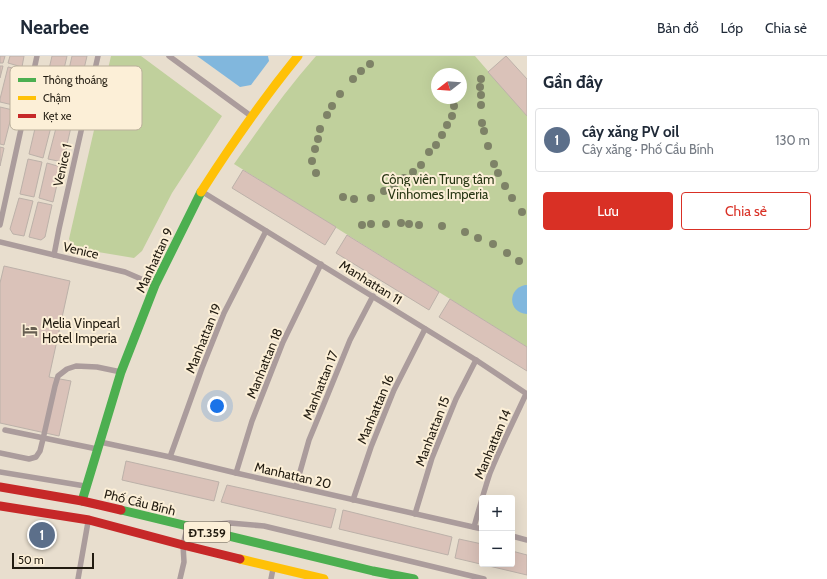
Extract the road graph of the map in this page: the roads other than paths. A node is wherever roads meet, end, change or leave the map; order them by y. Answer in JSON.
{"nodes":[{"id":1,"x":38,"y":56,"type":"edge"},
{"id":2,"x":98,"y":56,"type":"edge"},
{"id":3,"x":169,"y":56,"type":"edge"},
{"id":4,"x":298,"y":56,"type":"edge"},
{"id":5,"x":36,"y":66,"type":"edge"},
{"id":6,"x":96,"y":66,"type":"edge"},
{"id":7,"x":252,"y":116,"type":"junction"},
{"id":8,"x":21,"y":130,"type":"edge"},
{"id":9,"x":81,"y":130,"type":"edge"},
{"id":10,"x":201,"y":191,"type":"junction"},
{"id":11,"x":0,"y":225,"type":"edge"},
{"id":12,"x":266,"y":231,"type":"junction"},
{"id":13,"x":0,"y":242,"type":"edge"},
{"id":14,"x":54,"y":256,"type":"junction"},
{"id":15,"x":321,"y":264,"type":"junction"},
{"id":16,"x":155,"y":285,"type":"junction"},
{"id":17,"x":373,"y":296,"type":"junction"},
{"id":18,"x":425,"y":329,"type":"junction"},
{"id":19,"x":476,"y":360,"type":"junction"},
{"id":20,"x":121,"y":372,"type":"junction"},
{"id":21,"x":527,"y":394,"type":"edge"},
{"id":22,"x":5,"y":430,"type":"dead end"},
{"id":23,"x":43,"y":439,"type":"junction"},
{"id":24,"x":99,"y":445,"type":"junction"},
{"id":25,"x":0,"y":453,"type":"edge"},
{"id":26,"x":170,"y":456,"type":"junction"},
{"id":27,"x":0,"y":472,"type":"edge"},
{"id":28,"x":236,"y":473,"type":"junction"},
{"id":29,"x":86,"y":486,"type":"junction"},
{"id":30,"x":296,"y":486,"type":"junction"},
{"id":31,"x":0,"y":487,"type":"edge"},
{"id":32,"x":353,"y":500,"type":"junction"},
{"id":33,"x":82,"y":501,"type":"junction"},
{"id":34,"x":0,"y":506,"type":"edge"},
{"id":35,"x":415,"y":514,"type":"junction"},
{"id":36,"x":88,"y":520,"type":"junction"},
{"id":37,"x":188,"y":527,"type":"junction"},
{"id":38,"x":474,"y":527,"type":"junction"},
{"id":39,"x":479,"y":528,"type":"edge"},
{"id":40,"x":515,"y":537,"type":"edge"},
{"id":41,"x":527,"y":540,"type":"edge"},
{"id":42,"x":183,"y":545,"type":"junction"},
{"id":43,"x":273,"y":567,"type":"junction"},
{"id":44,"x":373,"y":571,"type":"junction"},
{"id":45,"x":78,"y":579,"type":"edge"},
{"id":46,"x":180,"y":579,"type":"edge"},
{"id":47,"x":271,"y":579,"type":"edge"},
{"id":48,"x":324,"y":579,"type":"edge"},
{"id":49,"x":393,"y":579,"type":"edge"},
{"id":50,"x":414,"y":579,"type":"edge"},
{"id":51,"x":484,"y":579,"type":"edge"}],
"edges":[{"from":1,"to":5,"type":"lane"},
{"from":2,"to":6,"type":"lane","name":"Venice 1"},
{"from":3,"to":7,"type":"lane"},
{"from":4,"to":7,"type":"main road","name":"Manhattan 9"},
{"from":7,"to":10,"type":"main road","name":"Manhattan 9"},
{"from":8,"to":11,"type":"lane"},
{"from":9,"to":14,"type":"lane","name":"Venice 1"},
{"from":10,"to":12,"type":"lane","name":"Manhattan 11"},
{"from":10,"to":16,"type":"main road","name":"Manhattan 9"},
{"from":12,"to":15,"type":"lane","name":"Manhattan 11"},
{"from":12,"to":26,"type":"lane","name":"Manhattan 19"},
{"from":13,"to":14,"type":"lane","name":"Venice"},
{"from":14,"to":16,"type":"lane","name":"Venice"},
{"from":15,"to":17,"type":"lane","name":"Manhattan 11"},
{"from":15,"to":28,"type":"lane","name":"Manhattan 18"},
{"from":16,"to":20,"type":"main road","name":"Manhattan 9"},
{"from":17,"to":18,"type":"lane","name":"Manhattan 11"},
{"from":17,"to":30,"type":"lane","name":"Manhattan 17"},
{"from":18,"to":19,"type":"lane","name":"Manhattan 11"},
{"from":18,"to":32,"type":"lane","name":"Manhattan 16"},
{"from":19,"to":21,"type":"lane","name":"Manhattan 11"},
{"from":19,"to":35,"type":"lane","name":"Manhattan 15"},
{"from":20,"to":23,"type":"lane"},
{"from":20,"to":24,"type":"main road","name":"Manhattan 9"},
{"from":21,"to":38,"type":"lane","name":"Manhattan 14"},
{"from":22,"to":23,"type":"lane","name":"Manhattan 20"},
{"from":23,"to":24,"type":"lane","name":"Manhattan 20"},
{"from":23,"to":25,"type":"lane"},
{"from":24,"to":26,"type":"lane","name":"Manhattan 20"},
{"from":24,"to":29,"type":"main road","name":"Manhattan 9"},
{"from":26,"to":28,"type":"lane","name":"Manhattan 20"},
{"from":27,"to":29,"type":"lane"},
{"from":28,"to":30,"type":"lane","name":"Manhattan 20"},
{"from":29,"to":33,"type":"main road","name":"Manhattan 9"},
{"from":30,"to":32,"type":"lane","name":"Manhattan 20"},
{"from":31,"to":33,"type":"main road","name":"Phố Cầu Bính","number":"ĐT.359"},
{"from":32,"to":35,"type":"lane","name":"Manhattan 20"},
{"from":33,"to":37,"type":"main road","name":"Phố Cầu Bính","number":"ĐT.359"},
{"from":34,"to":36,"type":"main road","number":"ĐT.359"},
{"from":35,"to":38,"type":"lane","name":"Manhattan 20"},
{"from":36,"to":42,"type":"main road","number":"ĐT.359"},
{"from":36,"to":45,"type":"lane"},
{"from":37,"to":42,"type":"lane"},
{"from":37,"to":44,"type":"main road","name":"Phố Cầu Bính","number":"ĐT.359"},
{"from":37,"to":51,"type":"lane"},
{"from":38,"to":39,"type":"lane","name":"Manhattan 20"},
{"from":40,"to":41,"type":"lane"},
{"from":42,"to":43,"type":"main road","number":"ĐT.359"},
{"from":42,"to":46,"type":"lane"},
{"from":43,"to":47,"type":"lane"},
{"from":43,"to":48,"type":"main road","number":"ĐT.359"},
{"from":44,"to":49,"type":"main road"},
{"from":44,"to":50,"type":"main road","name":"Phố Cầu Bính","number":"ĐT.359"}]}
